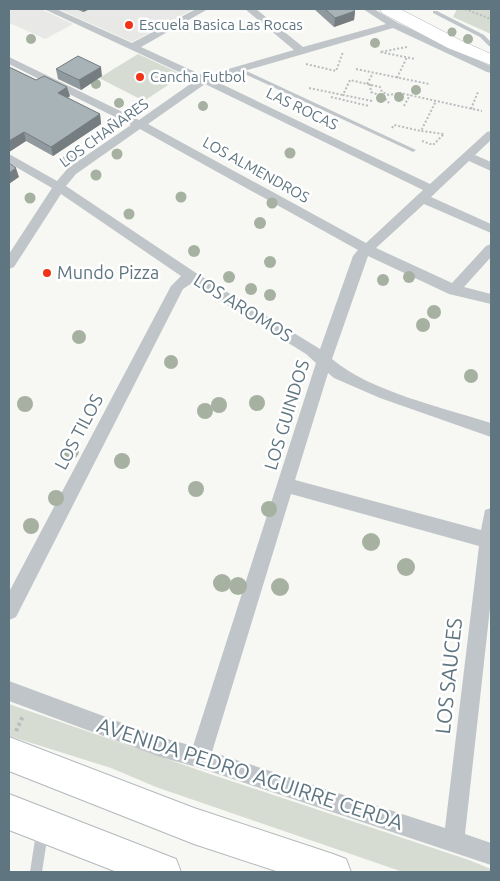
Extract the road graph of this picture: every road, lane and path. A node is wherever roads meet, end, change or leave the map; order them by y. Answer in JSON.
{"nodes":[{"id":1,"x":49,"y":9,"type":"edge"},
{"id":2,"x":203,"y":9,"type":"edge"},
{"id":3,"x":250,"y":9,"type":"edge"},
{"id":4,"x":368,"y":9,"type":"edge"},
{"id":5,"x":388,"y":9,"type":"edge"},
{"id":6,"x":398,"y":9,"type":"edge"},
{"id":7,"x":465,"y":9,"type":"edge"},
{"id":8,"x":430,"y":11,"type":"edge"},
{"id":9,"x":491,"y":19,"type":"edge"},
{"id":10,"x":394,"y":25,"type":"junction"},
{"id":11,"x":491,"y":46,"type":"edge"},
{"id":12,"x":407,"y":47,"type":"dead end"},
{"id":13,"x":132,"y":48,"type":"junction"},
{"id":14,"x":302,"y":51,"type":"junction"},
{"id":15,"x":407,"y":57,"type":"junction"},
{"id":16,"x":415,"y":59,"type":"dead end"},
{"id":17,"x":9,"y":60,"type":"edge"},
{"id":18,"x":491,"y":60,"type":"edge"},
{"id":19,"x":238,"y":69,"type":"junction"},
{"id":20,"x":356,"y":70,"type":"dead end"},
{"id":21,"x":491,"y":70,"type":"edge"},
{"id":22,"x":374,"y":73,"type":"junction"},
{"id":23,"x":397,"y":78,"type":"junction"},
{"id":24,"x":204,"y":80,"type":"junction"},
{"id":25,"x":368,"y":84,"type":"junction"},
{"id":26,"x":429,"y":84,"type":"dead end"},
{"id":27,"x":305,"y":87,"type":"dead end"},
{"id":28,"x":308,"y":92,"type":"dead end"},
{"id":29,"x":478,"y":92,"type":"dead end"},
{"id":30,"x":343,"y":95,"type":"junction"},
{"id":31,"x":410,"y":95,"type":"junction"},
{"id":32,"x":372,"y":101,"type":"dead end"},
{"id":33,"x":436,"y":101,"type":"junction"},
{"id":34,"x":389,"y":103,"type":"dead end"},
{"id":35,"x":370,"y":106,"type":"dead end"},
{"id":36,"x":404,"y":106,"type":"dead end"},
{"id":37,"x":471,"y":109,"type":"junction"},
{"id":38,"x":482,"y":111,"type":"dead end"},
{"id":39,"x":139,"y":125,"type":"junction"},
{"id":40,"x":384,"y":125,"type":"dead end"},
{"id":41,"x":392,"y":128,"type":"junction"},
{"id":42,"x":422,"y":131,"type":"junction"},
{"id":43,"x":400,"y":132,"type":"dead end"},
{"id":44,"x":491,"y":134,"type":"edge"},
{"id":45,"x":416,"y":138,"type":"dead end"},
{"id":46,"x":413,"y":150,"type":"dead end"},
{"id":47,"x":467,"y":156,"type":"junction"},
{"id":48,"x":9,"y":158,"type":"edge"},
{"id":49,"x":491,"y":167,"type":"edge"},
{"id":50,"x":59,"y":187,"type":"junction"},
{"id":51,"x":427,"y":194,"type":"junction"},
{"id":52,"x":491,"y":229,"type":"edge"},
{"id":53,"x":23,"y":243,"type":"junction"},
{"id":54,"x":366,"y":249,"type":"junction"},
{"id":55,"x":491,"y":249,"type":"edge"},
{"id":56,"x":9,"y":250,"type":"edge"},
{"id":57,"x":9,"y":264,"type":"edge"},
{"id":58,"x":191,"y":276,"type":"junction"},
{"id":59,"x":454,"y":290,"type":"junction"},
{"id":60,"x":491,"y":299,"type":"edge"},
{"id":61,"x":324,"y":361,"type":"junction"},
{"id":62,"x":491,"y":430,"type":"edge"},
{"id":63,"x":286,"y":485,"type":"junction"},
{"id":64,"x":491,"y":516,"type":"edge"},
{"id":65,"x":488,"y":540,"type":"junction"},
{"id":66,"x":9,"y":611,"type":"edge"},
{"id":67,"x":9,"y":692,"type":"edge"},
{"id":68,"x":31,"y":700,"type":"junction"},
{"id":69,"x":10,"y":754,"type":"edge"},
{"id":70,"x":200,"y":758,"type":"junction"},
{"id":71,"x":9,"y":812,"type":"edge"},
{"id":72,"x":43,"y":827,"type":"junction"},
{"id":73,"x":453,"y":842,"type":"junction"},
{"id":74,"x":491,"y":854,"type":"edge"},
{"id":75,"x":36,"y":872,"type":"edge"},
{"id":76,"x":163,"y":872,"type":"edge"},
{"id":77,"x":333,"y":872,"type":"edge"}],
"edges":[{"from":1,"to":13,"type":"street","name":"LAS ROCAS"},
{"from":2,"to":13,"type":"street"},
{"from":3,"to":14,"type":"street"},
{"from":4,"to":10,"type":"street"},
{"from":5,"to":18,"type":"highway"},
{"from":6,"to":8,"type":"highway"},
{"from":7,"to":9,"type":"path"},
{"from":8,"to":11,"type":"highway"},
{"from":10,"to":14,"type":"street","name":"LOS CHAÑARES"},
{"from":10,"to":21,"type":"street"},
{"from":12,"to":15,"type":"path"},
{"from":13,"to":24,"type":"street","name":"LAS ROCAS"},
{"from":14,"to":19,"type":"street","name":"LOS CHAÑARES"},
{"from":15,"to":16,"type":"path"},
{"from":15,"to":23,"type":"path"},
{"from":17,"to":39,"type":"street","name":"LOS ALMENDROS"},
{"from":19,"to":24,"type":"street","name":"LOS CHAÑARES"},
{"from":19,"to":46,"type":"lane"},
{"from":20,"to":22,"type":"path"},
{"from":22,"to":23,"type":"path"},
{"from":22,"to":25,"type":"path"},
{"from":23,"to":26,"type":"path"},
{"from":24,"to":39,"type":"street","name":"LOS CHAÑARES"},
{"from":24,"to":51,"type":"street","name":"LAS ROCAS"},
{"from":25,"to":30,"type":"path"},
{"from":25,"to":31,"type":"path"},
{"from":25,"to":34,"type":"path"},
{"from":27,"to":30,"type":"path"},
{"from":28,"to":35,"type":"path"},
{"from":29,"to":37,"type":"path"},
{"from":30,"to":32,"type":"path"},
{"from":31,"to":33,"type":"path"},
{"from":31,"to":36,"type":"path"},
{"from":33,"to":37,"type":"path"},
{"from":33,"to":42,"type":"path"},
{"from":37,"to":38,"type":"path"},
{"from":39,"to":50,"type":"street","name":"LOS CHAÑARES"},
{"from":39,"to":54,"type":"street","name":"LOS ALMENDROS"},
{"from":40,"to":41,"type":"path"},
{"from":41,"to":42,"type":"path"},
{"from":41,"to":43,"type":"path"},
{"from":42,"to":45,"type":"path"},
{"from":44,"to":47,"type":"street","name":"LOS GUINDOS"},
{"from":47,"to":49,"type":"street"},
{"from":47,"to":51,"type":"street","name":"LOS GUINDOS"},
{"from":48,"to":50,"type":"street","name":"LOS AROMOS"},
{"from":50,"to":53,"type":"street","name":"LOS CHAÑARES"},
{"from":50,"to":58,"type":"street","name":"LOS AROMOS"},
{"from":51,"to":52,"type":"street"},
{"from":51,"to":54,"type":"street","name":"LOS GUINDOS"},
{"from":53,"to":56,"type":"street"},
{"from":53,"to":57,"type":"street","name":"LOS CHAÑARES"},
{"from":54,"to":59,"type":"street","name":"LOS ALMENDROS"},
{"from":54,"to":61,"type":"street","name":"LOS GUINDOS"},
{"from":55,"to":59,"type":"street"},
{"from":58,"to":61,"type":"street","name":"LOS AROMOS"},
{"from":58,"to":66,"type":"street","name":"LOS TILOS"},
{"from":59,"to":60,"type":"street","name":"LOS ALMENDROS"},
{"from":61,"to":62,"type":"street","name":"LOS AROMOS"},
{"from":61,"to":63,"type":"street","name":"LOS GUINDOS"},
{"from":63,"to":65,"type":"street"},
{"from":63,"to":70,"type":"street","name":"LOS GUINDOS"},
{"from":64,"to":65,"type":"street","name":"LOS SAUCES"},
{"from":65,"to":73,"type":"street","name":"LOS SAUCES"},
{"from":67,"to":68,"type":"street","name":"AVENIDA PEDRO AGUIRRE CERDA"},
{"from":68,"to":69,"type":"path"},
{"from":68,"to":70,"type":"street","name":"AVENIDA PEDRO AGUIRRE CERDA"},
{"from":69,"to":77,"type":"main road"},
{"from":70,"to":73,"type":"street","name":"AVENIDA PEDRO AGUIRRE CERDA"},
{"from":71,"to":72,"type":"main road"},
{"from":72,"to":75,"type":"lane"},
{"from":72,"to":76,"type":"main road"},
{"from":73,"to":74,"type":"street","name":"AVENIDA PEDRO AGUIRRE CERDA"}]}
